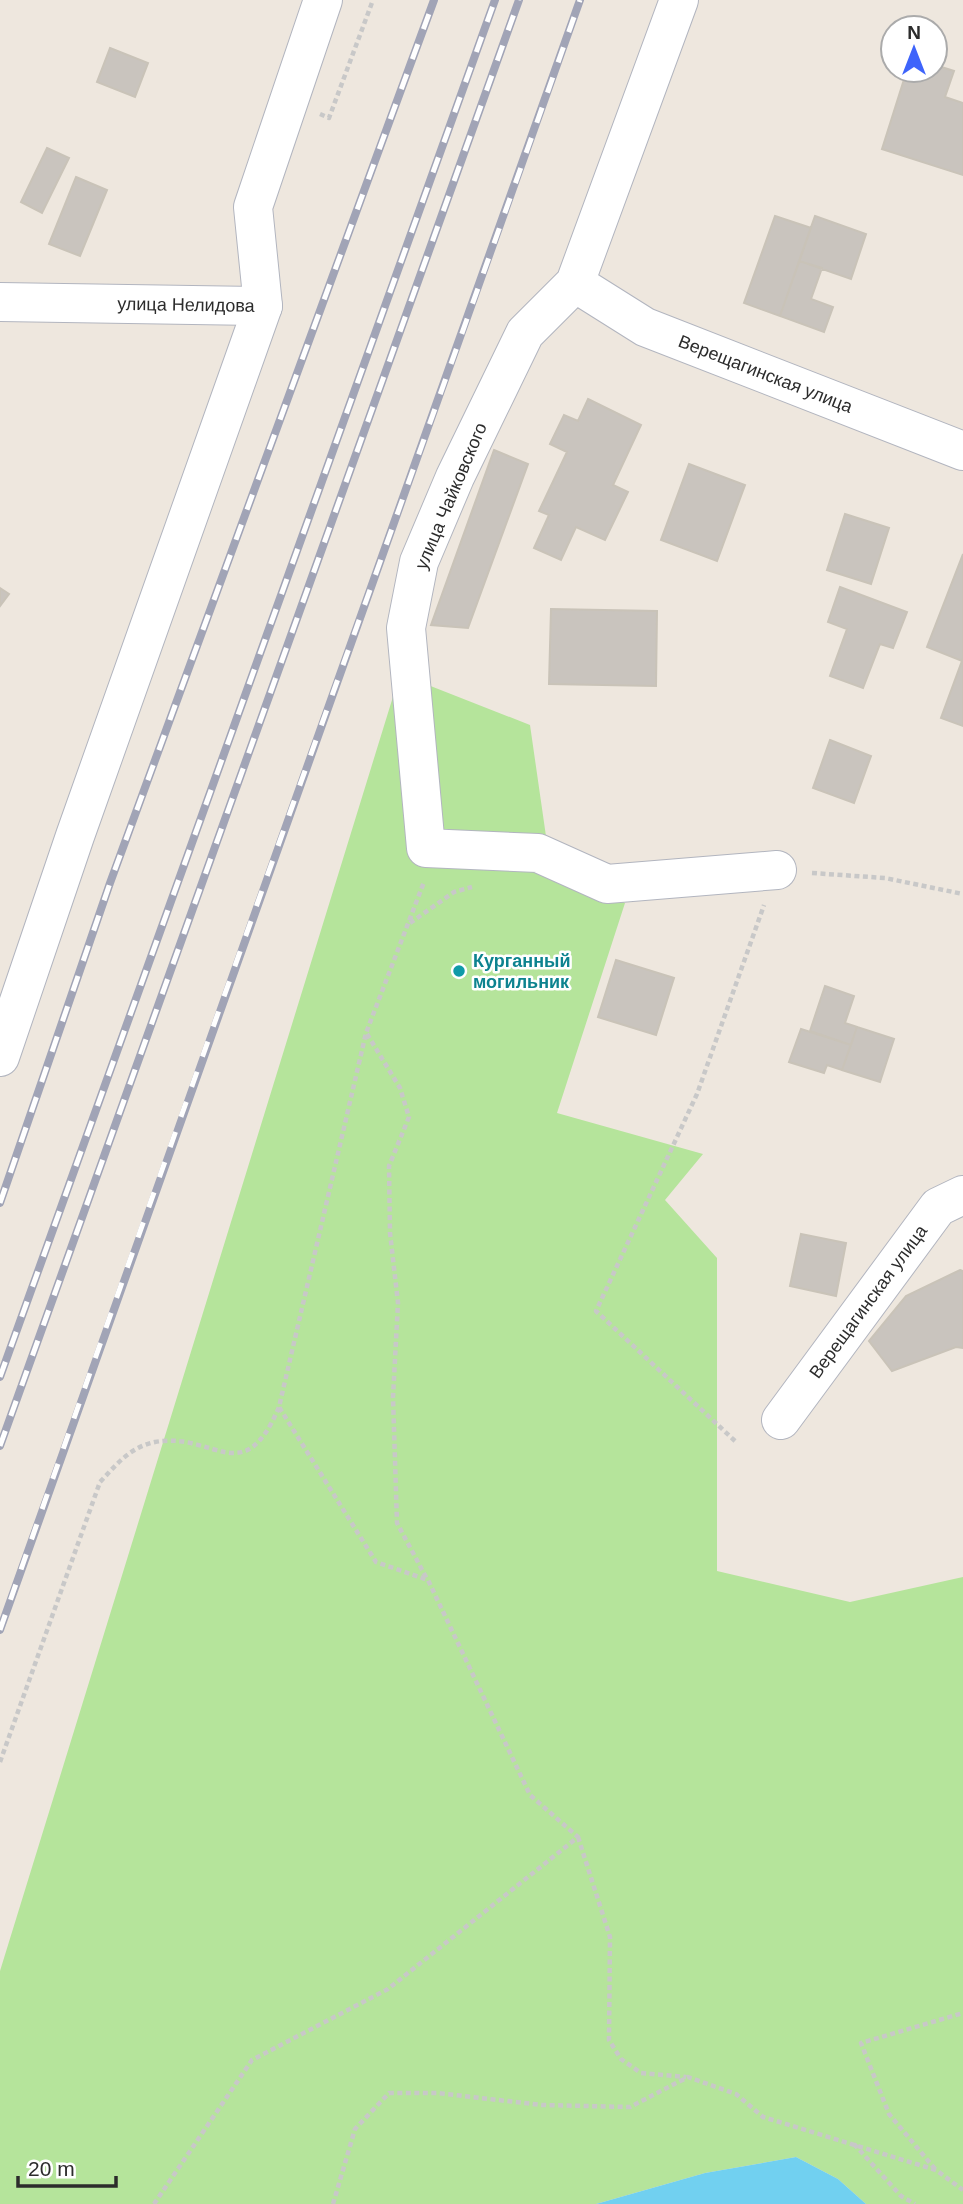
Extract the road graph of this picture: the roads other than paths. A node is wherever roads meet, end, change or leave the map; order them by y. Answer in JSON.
{"nodes":[{"id":1,"x":323,"y":0,"type":"edge"},
{"id":2,"x":679,"y":0,"type":"edge"},
{"id":3,"x":575,"y":283,"type":"junction"},
{"id":4,"x":0,"y":302,"type":"edge"},
{"id":5,"x":263,"y":306,"type":"junction"},
{"id":6,"x":963,"y":451,"type":"edge"},
{"id":7,"x":777,"y":870,"type":"road end"},
{"id":8,"x":0,"y":1057,"type":"edge"},
{"id":9,"x":963,"y":1195,"type":"edge"},
{"id":10,"x":781,"y":1420,"type":"dead end"}],
"edges":[{"from":1,"to":5,"type":"street","name":"улица Нелидова"},
{"from":2,"to":3,"type":"street","name":"улица Чайковского"},
{"from":3,"to":6,"type":"street","name":"Верещагинская улица"},
{"from":3,"to":7,"type":"street","name":"улица Чайковского"},
{"from":4,"to":5,"type":"street","name":"улица Нелидова"},
{"from":5,"to":8,"type":"street"},
{"from":9,"to":10,"type":"street","name":"Верещагинская улица"}]}
